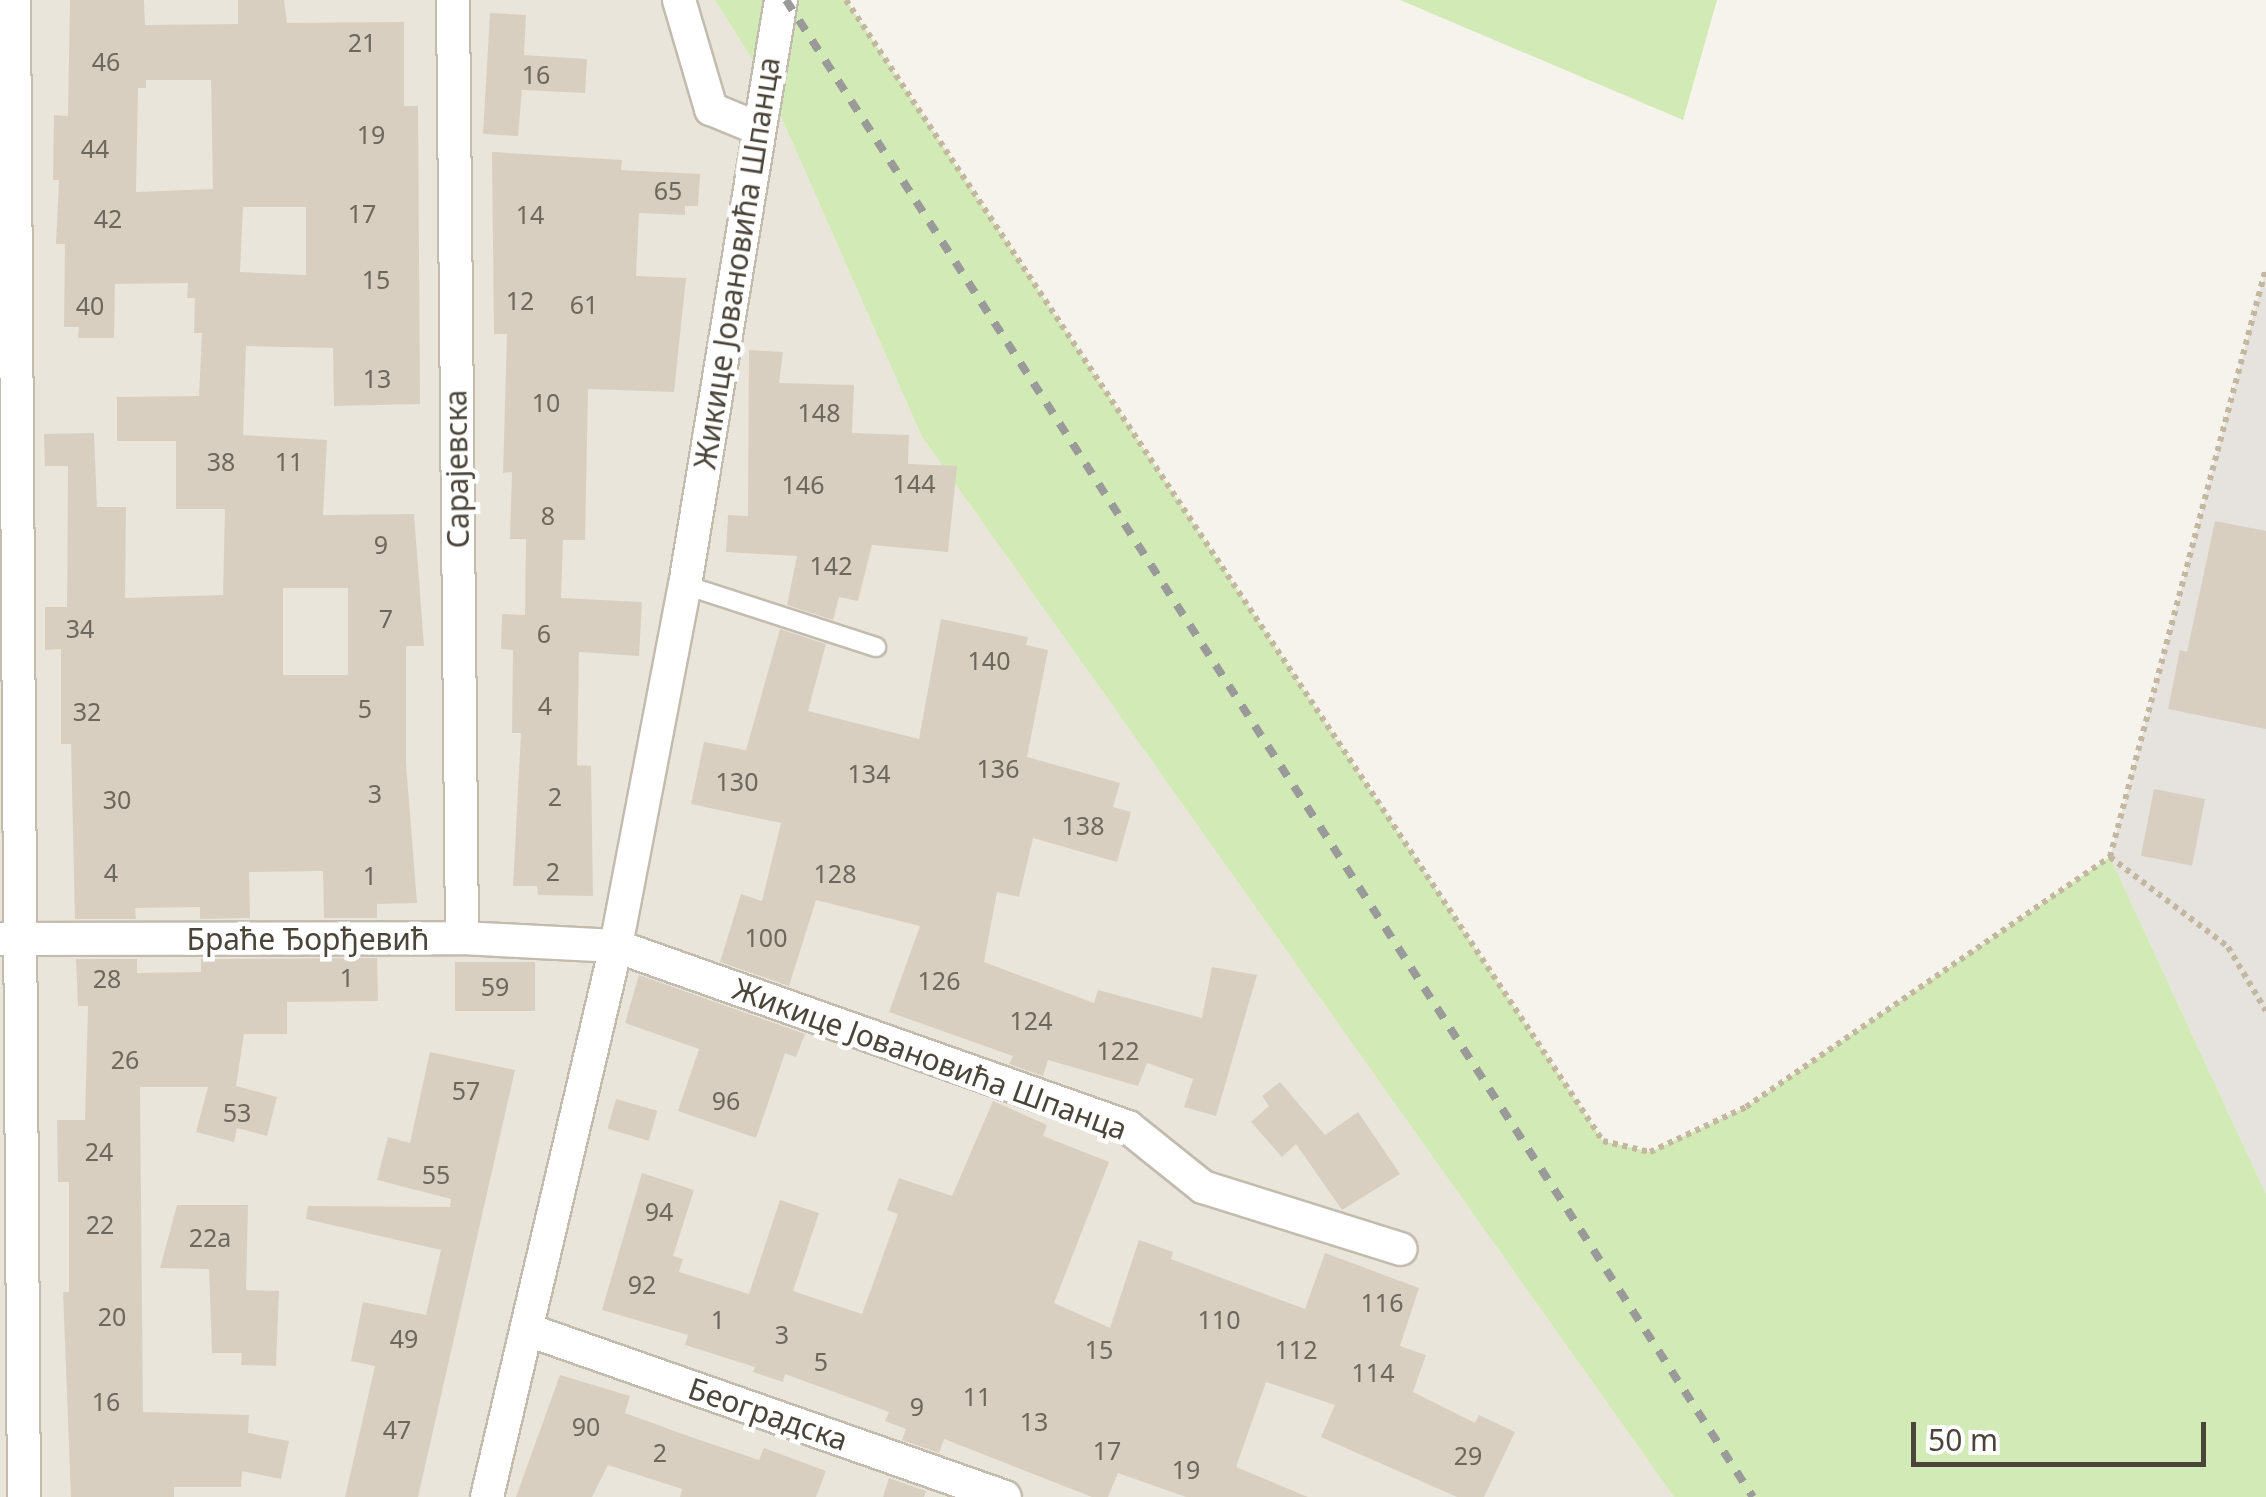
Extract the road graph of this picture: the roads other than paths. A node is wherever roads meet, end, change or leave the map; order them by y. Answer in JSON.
{"nodes":[{"id":1,"x":14,"y":0,"type":"edge"},
{"id":2,"x":452,"y":0,"type":"edge"},
{"id":3,"x":678,"y":0,"type":"edge"},
{"id":4,"x":781,"y":0,"type":"edge"},
{"id":5,"x":758,"y":128,"type":"junction"},
{"id":6,"x":685,"y":585,"type":"junction"},
{"id":7,"x":876,"y":648,"type":"dead end"},
{"id":8,"x":462,"y":938,"type":"junction"},
{"id":9,"x":11,"y":940,"type":"edge"},
{"id":10,"x":616,"y":946,"type":"junction"},
{"id":11,"x":1401,"y":1249,"type":"dead end"},
{"id":12,"x":531,"y":1330,"type":"junction"},
{"id":13,"x":24,"y":1497,"type":"edge"},
{"id":14,"x":486,"y":1497,"type":"edge"},
{"id":15,"x":1005,"y":1497,"type":"edge"}],
"edges":[{"from":1,"to":9,"type":"street"},
{"from":2,"to":8,"type":"street","name":"Сарајевска"},
{"from":3,"to":5,"type":"street"},
{"from":4,"to":5,"type":"street","name":"Жикице Јовановића Шпанца"},
{"from":5,"to":6,"type":"street","name":"Жикице Јовановића Шпанца"},
{"from":6,"to":7,"type":"lane"},
{"from":6,"to":10,"type":"street","name":"Жикице Јовановића Шпанца"},
{"from":8,"to":9,"type":"street","name":"Браће Ђорђевић"},
{"from":8,"to":10,"type":"street","name":"Браће Ђорђевић"},
{"from":9,"to":13,"type":"street"},
{"from":10,"to":11,"type":"street","name":"Жикице Јовановића Шпанца"},
{"from":10,"to":12,"type":"street","name":"Жикице Јовановића Шпанца"},
{"from":12,"to":14,"type":"street","name":"Жикице Јовановића Шпанца"},
{"from":12,"to":15,"type":"street","name":"Београдска"}]}
